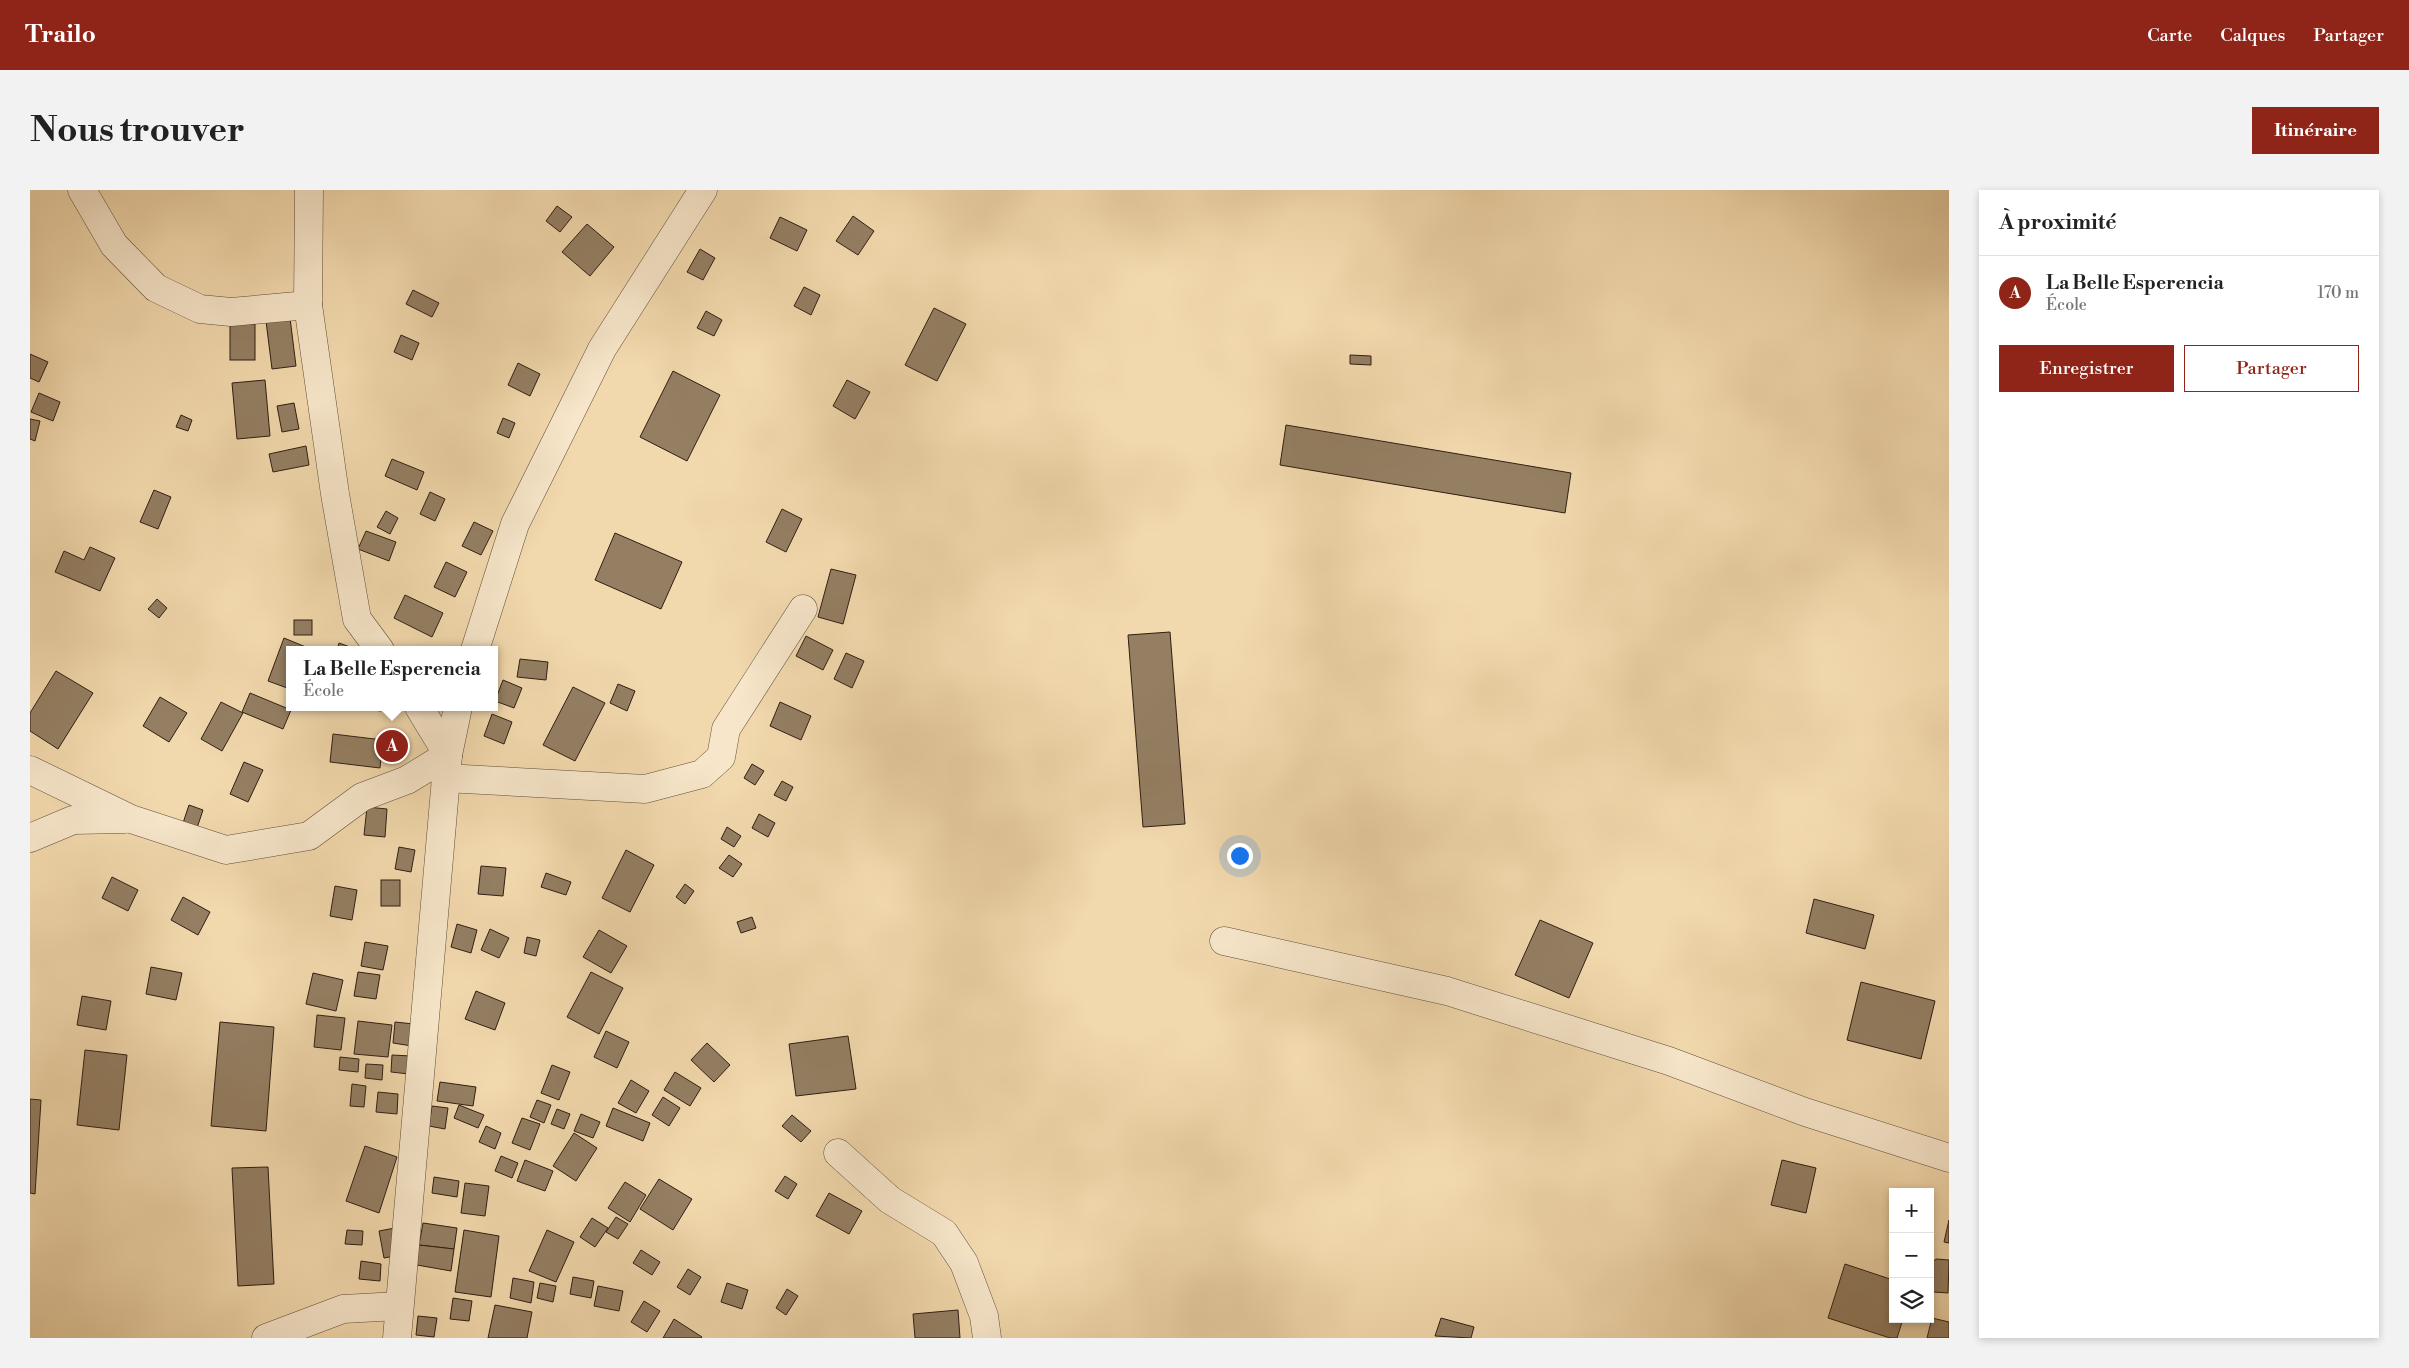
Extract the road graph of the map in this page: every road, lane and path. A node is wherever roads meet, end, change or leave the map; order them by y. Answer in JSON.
{"nodes":[{"id":1,"x":82,"y":190,"type":"edge"},
{"id":2,"x":309,"y":190,"type":"edge"},
{"id":3,"x":704,"y":190,"type":"edge"},
{"id":4,"x":308,"y":304,"type":"junction"},
{"id":5,"x":803,"y":609,"type":"dead end"},
{"id":6,"x":377,"y":646,"type":"edge"},
{"id":7,"x":476,"y":646,"type":"edge"},
{"id":8,"x":421,"y":711,"type":"edge"},
{"id":9,"x":457,"y":711,"type":"edge"},
{"id":10,"x":446,"y":767,"type":"junction"},
{"id":11,"x":30,"y":770,"type":"edge"},
{"id":12,"x":131,"y":819,"type":"junction"},
{"id":13,"x":30,"y":838,"type":"edge"},
{"id":14,"x":1224,"y":941,"type":"dead end"},
{"id":15,"x":838,"y":1153,"type":"dead end"},
{"id":16,"x":1949,"y":1158,"type":"edge"},
{"id":17,"x":399,"y":1306,"type":"junction"},
{"id":18,"x":266,"y":1338,"type":"edge"},
{"id":19,"x":397,"y":1338,"type":"edge"},
{"id":20,"x":987,"y":1338,"type":"edge"}],
"edges":[{"from":1,"to":4,"type":"street"},
{"from":2,"to":4,"type":"street"},
{"from":3,"to":7,"type":"street"},
{"from":4,"to":6,"type":"street"},
{"from":5,"to":10,"type":"street"},
{"from":8,"to":10,"type":"street"},
{"from":9,"to":10,"type":"street"},
{"from":10,"to":12,"type":"street"},
{"from":10,"to":17,"type":"street"},
{"from":11,"to":12,"type":"street"},
{"from":12,"to":13,"type":"street"},
{"from":14,"to":16,"type":"street"},
{"from":15,"to":20,"type":"street"},
{"from":17,"to":18,"type":"street"},
{"from":17,"to":19,"type":"street"}]}
